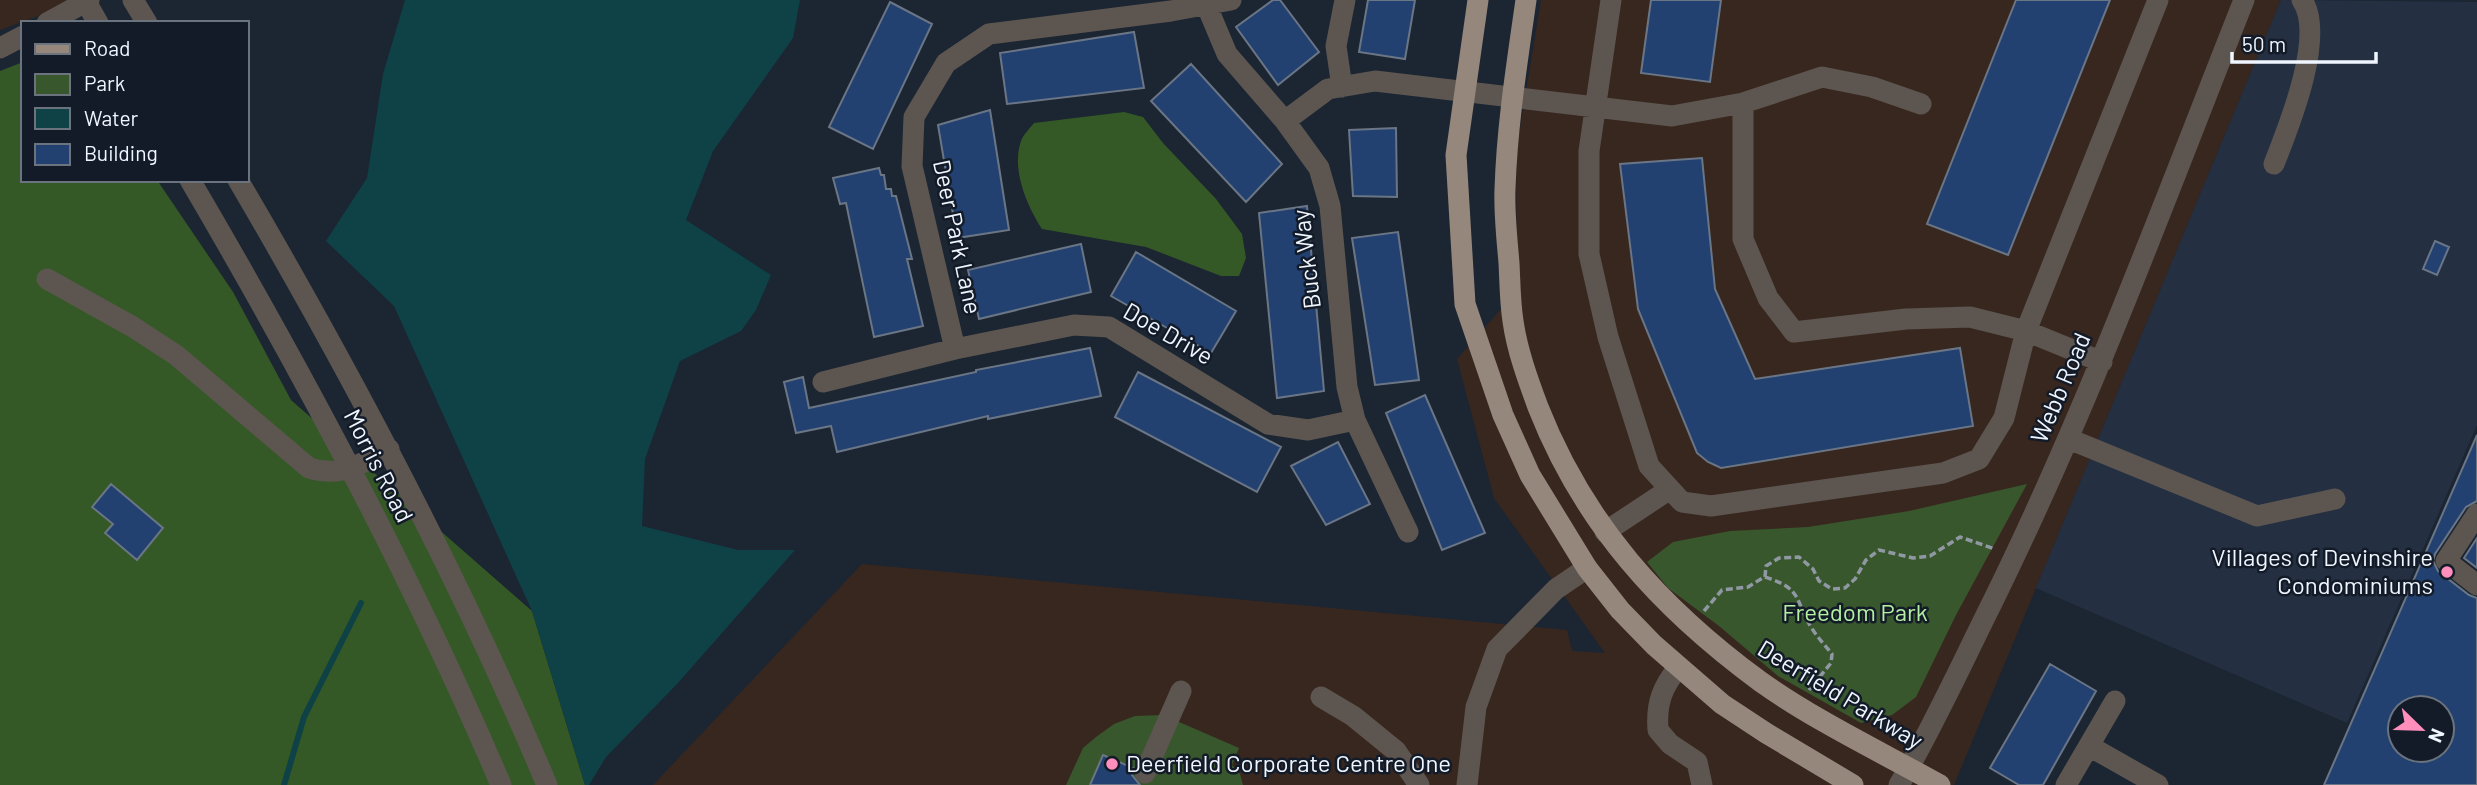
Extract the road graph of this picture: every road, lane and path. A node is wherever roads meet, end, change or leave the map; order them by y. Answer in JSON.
{"nodes":[{"id":1,"x":133,"y":0,"type":"edge"},
{"id":2,"x":1231,"y":0,"type":"edge"},
{"id":3,"x":1345,"y":0,"type":"edge"},
{"id":4,"x":1478,"y":0,"type":"edge"},
{"id":5,"x":1527,"y":0,"type":"edge"},
{"id":6,"x":1611,"y":0,"type":"edge"},
{"id":7,"x":2158,"y":0,"type":"edge"},
{"id":8,"x":2244,"y":0,"type":"edge"},
{"id":9,"x":2302,"y":0,"type":"edge"},
{"id":10,"x":86,"y":1,"type":"edge"},
{"id":11,"x":1206,"y":4,"type":"junction"},
{"id":12,"x":51,"y":21,"type":"edge"},
{"id":13,"x":97,"y":21,"type":"edge"},
{"id":14,"x":146,"y":21,"type":"edge"},
{"id":15,"x":21,"y":37,"type":"edge"},
{"id":16,"x":0,"y":48,"type":"edge"},
{"id":17,"x":1342,"y":87,"type":"junction"},
{"id":18,"x":1465,"y":92,"type":"junction"},
{"id":19,"x":1513,"y":97,"type":"junction"},
{"id":20,"x":1743,"y":103,"type":"junction"},
{"id":21,"x":1921,"y":104,"type":"dead end"},
{"id":22,"x":1596,"y":107,"type":"junction"},
{"id":23,"x":1285,"y":121,"type":"junction"},
{"id":24,"x":2274,"y":164,"type":"dead end"},
{"id":25,"x":191,"y":182,"type":"edge"},
{"id":26,"x":239,"y":182,"type":"edge"},
{"id":27,"x":47,"y":279,"type":"dead end"},
{"id":28,"x":2026,"y":331,"type":"junction"},
{"id":29,"x":955,"y":349,"type":"junction"},
{"id":30,"x":2102,"y":362,"type":"junction"},
{"id":31,"x":823,"y":382,"type":"dead end"},
{"id":32,"x":1355,"y":420,"type":"junction"},
{"id":33,"x":2069,"y":439,"type":"junction"},
{"id":34,"x":388,"y":449,"type":"junction"},
{"id":35,"x":351,"y":469,"type":"junction"},
{"id":36,"x":1670,"y":489,"type":"junction"},
{"id":37,"x":2335,"y":499,"type":"dead end"},
{"id":38,"x":2477,"y":514,"type":"edge"},
{"id":39,"x":1408,"y":532,"type":"dead end"},
{"id":40,"x":1605,"y":532,"type":"junction"},
{"id":41,"x":2016,"y":556,"type":"junction"},
{"id":42,"x":1587,"y":568,"type":"junction"},
{"id":43,"x":1765,"y":577,"type":"junction"},
{"id":44,"x":2477,"y":584,"type":"edge"},
{"id":45,"x":1692,"y":626,"type":"junction"},
{"id":46,"x":1678,"y":668,"type":"junction"},
{"id":47,"x":1181,"y":691,"type":"dead end"},
{"id":48,"x":1321,"y":697,"type":"dead end"},
{"id":49,"x":2115,"y":701,"type":"dead end"},
{"id":50,"x":1797,"y":704,"type":"junction"},
{"id":51,"x":2089,"y":746,"type":"junction"},
{"id":52,"x":1145,"y":773,"type":"dead end"},
{"id":53,"x":1904,"y":776,"type":"edge"},
{"id":54,"x":501,"y":785,"type":"edge"},
{"id":55,"x":547,"y":785,"type":"edge"},
{"id":56,"x":1419,"y":785,"type":"edge"},
{"id":57,"x":1467,"y":785,"type":"edge"},
{"id":58,"x":1702,"y":785,"type":"edge"},
{"id":59,"x":1853,"y":785,"type":"edge"},
{"id":60,"x":1940,"y":785,"type":"edge"},
{"id":61,"x":2066,"y":785,"type":"edge"},
{"id":62,"x":2158,"y":785,"type":"edge"}],
"edges":[{"from":1,"to":14,"type":"street"},
{"from":2,"to":11,"type":"street","name":"Deer Park Lane"},
{"from":3,"to":17,"type":"street"},
{"from":4,"to":18,"type":"main road"},
{"from":5,"to":19,"type":"main road","name":"Deerfield Parkway"},
{"from":6,"to":22,"type":"street"},
{"from":7,"to":28,"type":"street"},
{"from":8,"to":30,"type":"street","name":"Webb Road"},
{"from":9,"to":24,"type":"street"},
{"from":10,"to":12,"type":"street"},
{"from":10,"to":13,"type":"street"},
{"from":11,"to":23,"type":"street","name":"Buck Way"},
{"from":11,"to":29,"type":"street","name":"Deer Park Lane"},
{"from":15,"to":16,"type":"street"},
{"from":17,"to":18,"type":"street"},
{"from":17,"to":23,"type":"street"},
{"from":18,"to":19,"type":"street"},
{"from":18,"to":42,"type":"main road"},
{"from":19,"to":22,"type":"street"},
{"from":19,"to":40,"type":"main road","name":"Deerfield Parkway"},
{"from":20,"to":21,"type":"street"},
{"from":20,"to":22,"type":"street"},
{"from":20,"to":28,"type":"street"},
{"from":22,"to":36,"type":"street"},
{"from":23,"to":32,"type":"street","name":"Buck Way"},
{"from":25,"to":35,"type":"street","name":"Morris Road"},
{"from":26,"to":34,"type":"street","name":"Morris Road"},
{"from":27,"to":35,"type":"street"},
{"from":28,"to":30,"type":"street"},
{"from":28,"to":36,"type":"street"},
{"from":29,"to":31,"type":"street","name":"Doe Drive"},
{"from":29,"to":32,"type":"street","name":"Doe Drive"},
{"from":30,"to":33,"type":"street","name":"Webb Road"},
{"from":32,"to":39,"type":"street","name":"Buck Way"},
{"from":33,"to":37,"type":"street"},
{"from":33,"to":41,"type":"street","name":"Webb Road"},
{"from":34,"to":35,"type":"street"},
{"from":34,"to":55,"type":"street","name":"Morris Road"},
{"from":35,"to":54,"type":"street","name":"Morris Road"},
{"from":36,"to":40,"type":"street"},
{"from":38,"to":44,"type":"street"},
{"from":40,"to":45,"type":"main road","name":"Deerfield Parkway"},
{"from":41,"to":43,"type":"path"},
{"from":41,"to":53,"type":"street","name":"Webb Road"},
{"from":42,"to":46,"type":"main road"},
{"from":42,"to":57,"type":"street"},
{"from":43,"to":45,"type":"path"},
{"from":43,"to":50,"type":"path"},
{"from":45,"to":50,"type":"main road","name":"Deerfield Parkway"},
{"from":46,"to":58,"type":"street"},
{"from":46,"to":59,"type":"main road"},
{"from":47,"to":52,"type":"street"},
{"from":48,"to":56,"type":"street"},
{"from":49,"to":51,"type":"street"},
{"from":50,"to":53,"type":"main road","name":"Deerfield Parkway"},
{"from":51,"to":61,"type":"street"},
{"from":51,"to":62,"type":"street"},
{"from":53,"to":60,"type":"main road","name":"Deerfield Parkway"}]}
